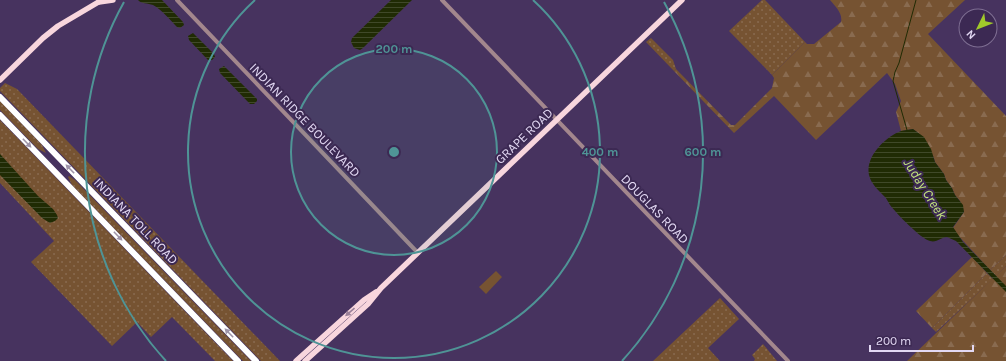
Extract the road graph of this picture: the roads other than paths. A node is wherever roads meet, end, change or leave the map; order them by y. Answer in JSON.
{"nodes":[{"id":1,"x":112,"y":0,"type":"edge"},
{"id":2,"x":178,"y":0,"type":"edge"},
{"id":3,"x":442,"y":0,"type":"edge"},
{"id":4,"x":682,"y":0,"type":"edge"},
{"id":5,"x":101,"y":1,"type":"edge"},
{"id":6,"x":0,"y":80,"type":"edge"},
{"id":7,"x":0,"y":97,"type":"edge"},
{"id":8,"x":0,"y":115,"type":"edge"},
{"id":9,"x":557,"y":120,"type":"junction"},
{"id":10,"x":418,"y":253,"type":"junction"},
{"id":11,"x":381,"y":288,"type":"junction"},
{"id":12,"x":238,"y":361,"type":"edge"},
{"id":13,"x":256,"y":361,"type":"edge"},
{"id":14,"x":296,"y":361,"type":"edge"},
{"id":15,"x":305,"y":361,"type":"edge"},
{"id":16,"x":788,"y":361,"type":"edge"}],
"edges":[{"from":1,"to":5,"type":"main road"},
{"from":2,"to":10,"type":"street","name":"INDIAN RIDGE BOULEVARD"},
{"from":3,"to":9,"type":"street","name":"DOUGLAS ROAD"},
{"from":4,"to":9,"type":"main road","name":"GRAPE ROAD"},
{"from":5,"to":6,"type":"main road"},
{"from":13,"to":7,"type":"highway","name":"INDIANA TOLL ROAD","one_way":true},
{"from":8,"to":12,"type":"highway","name":"INDIANA TOLL ROAD","one_way":true},
{"from":9,"to":10,"type":"main road","name":"GRAPE ROAD"},
{"from":9,"to":16,"type":"street","name":"DOUGLAS ROAD"},
{"from":10,"to":11,"type":"main road","name":"GRAPE ROAD"},
{"from":11,"to":14,"type":"main road","name":"GRAPE ROAD","one_way":true},
{"from":11,"to":15,"type":"main road","name":"GRAPE ROAD"}]}
